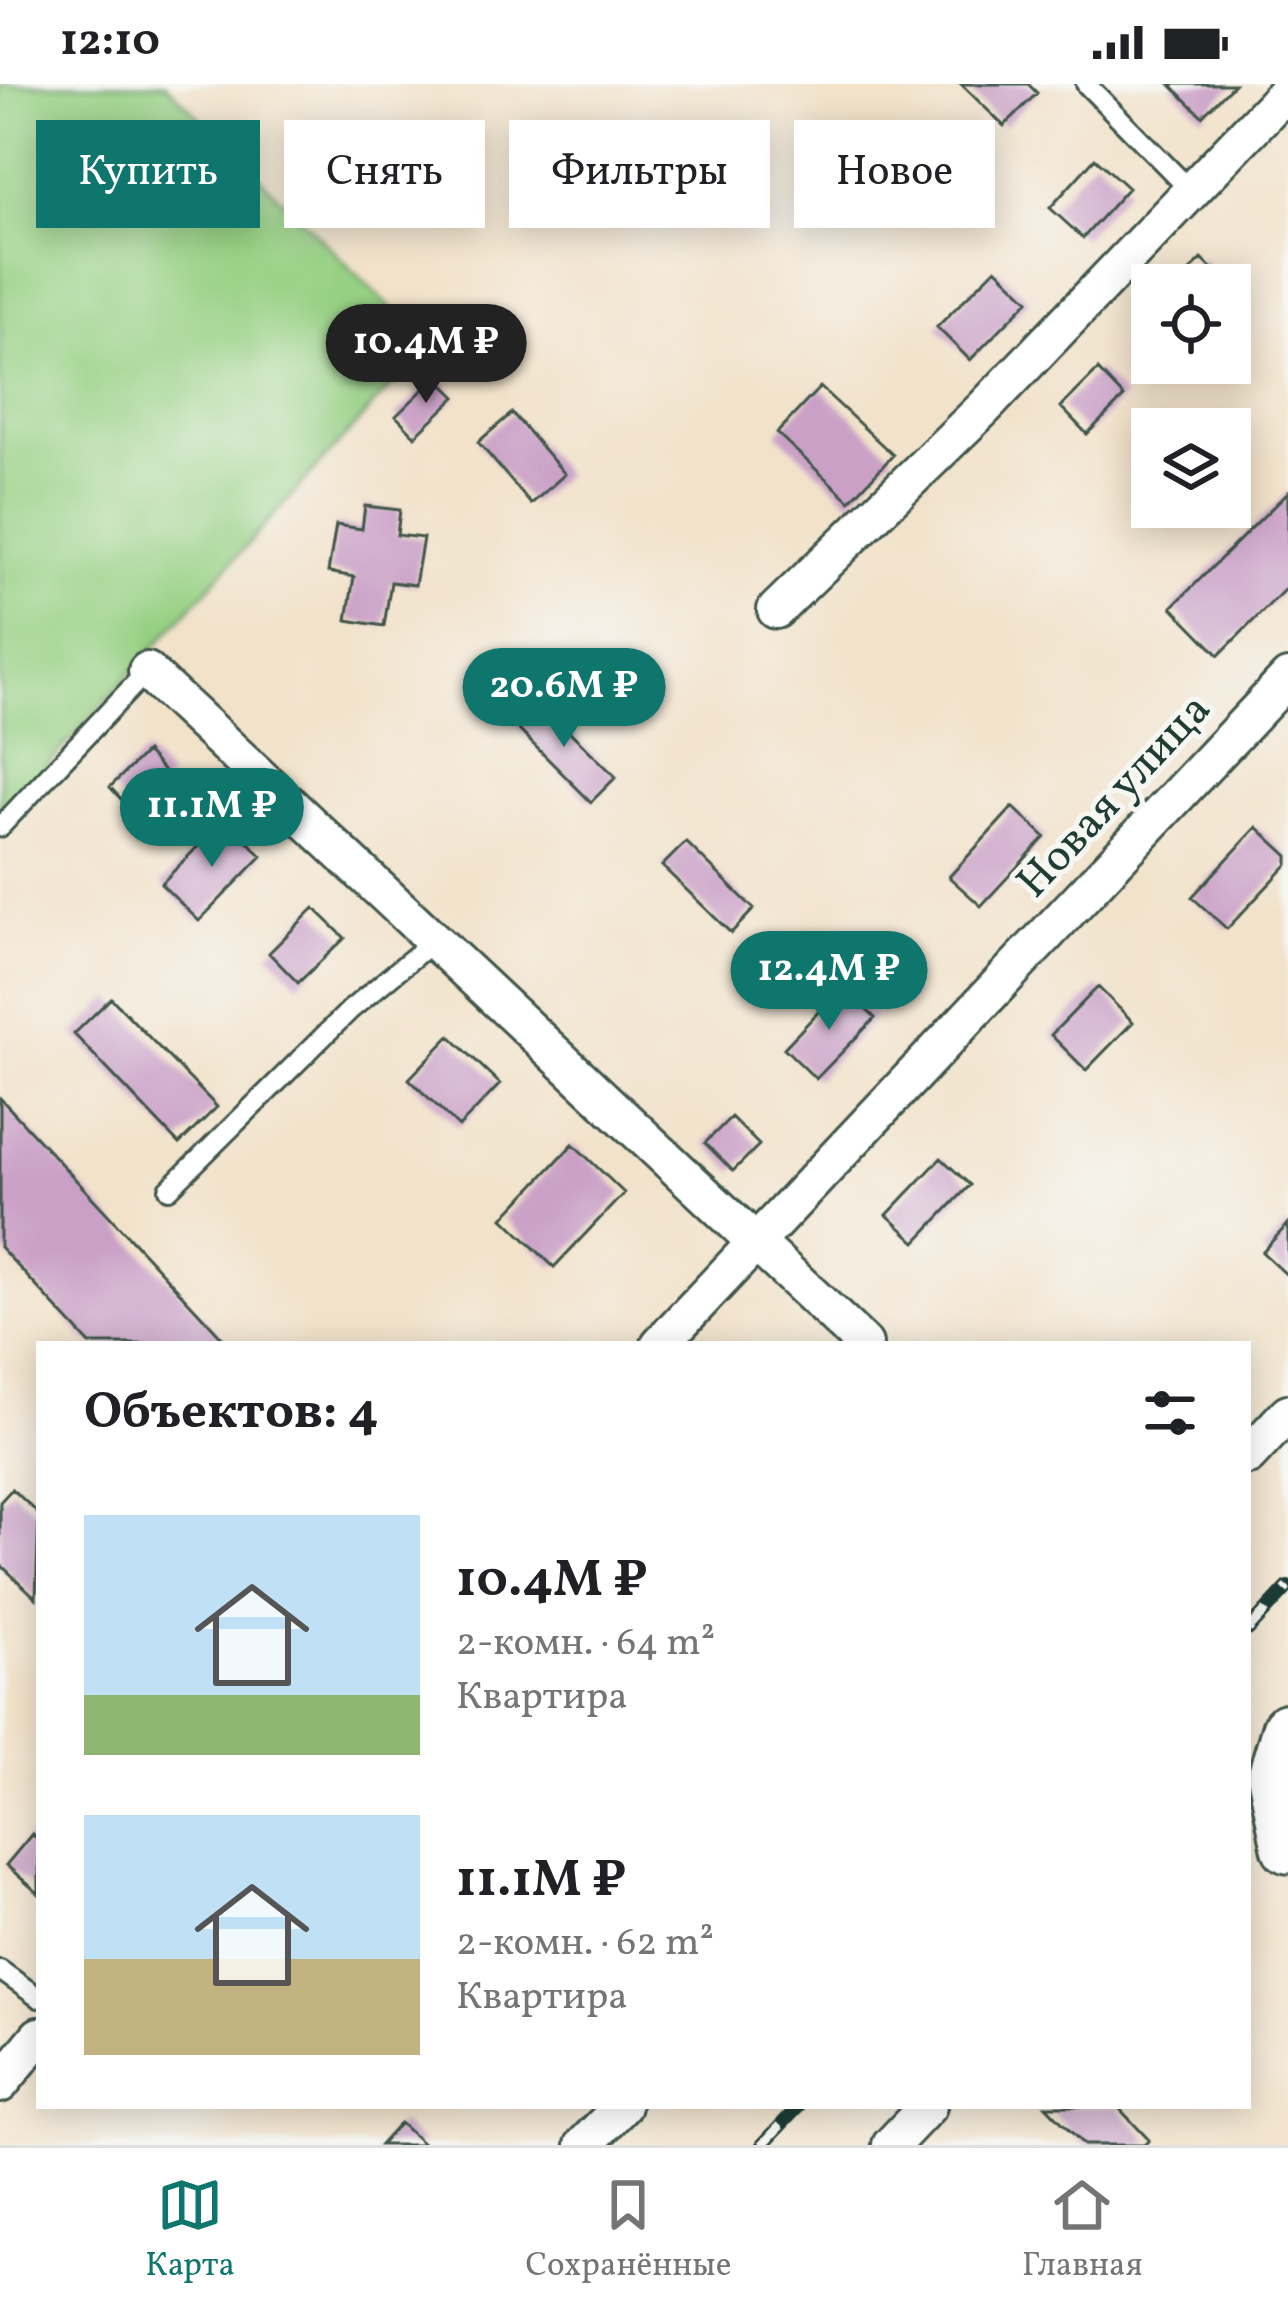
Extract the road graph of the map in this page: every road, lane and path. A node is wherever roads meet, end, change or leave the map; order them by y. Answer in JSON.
{"nodes":[{"id":1,"x":1086,"y":84,"type":"edge"},
{"id":2,"x":1288,"y":90,"type":"edge"},
{"id":3,"x":1192,"y":191,"type":"junction"},
{"id":4,"x":776,"y":610,"type":"dead end"},
{"id":5,"x":146,"y":671,"type":"joint"},
{"id":6,"x":1288,"y":678,"type":"edge"},
{"id":7,"x":0,"y":827,"type":"edge"},
{"id":8,"x":432,"y":942,"type":"junction"},
{"id":9,"x":169,"y":1190,"type":"dead end"},
{"id":10,"x":753,"y":1240,"type":"junction"},
{"id":11,"x":663,"y":1341,"type":"edge"},
{"id":12,"x":861,"y":1341,"type":"edge"},
{"id":13,"x":1288,"y":1413,"type":"edge"},
{"id":14,"x":1251,"y":1453,"type":"edge"},
{"id":15,"x":1270,"y":1766,"type":"edge"},
{"id":16,"x":1288,"y":1846,"type":"edge"},
{"id":17,"x":0,"y":1970,"type":"edge"},
{"id":18,"x":36,"y":1997,"type":"edge"},
{"id":19,"x":36,"y":2040,"type":"edge"},
{"id":20,"x":0,"y":2084,"type":"edge"},
{"id":21,"x":619,"y":2109,"type":"edge"},
{"id":22,"x":925,"y":2109,"type":"edge"},
{"id":23,"x":584,"y":2145,"type":"edge"},
{"id":24,"x":891,"y":2145,"type":"edge"}],
"edges":[{"from":1,"to":3,"type":"lane"},
{"from":2,"to":3,"type":"street"},
{"from":3,"to":4,"type":"street"},
{"from":5,"to":7,"type":"lane"},
{"from":5,"to":8,"type":"street"},
{"from":6,"to":10,"type":"street","name":"Новая улица"},
{"from":8,"to":9,"type":"lane"},
{"from":8,"to":10,"type":"street"},
{"from":10,"to":11,"type":"street","name":"Новая улица"},
{"from":10,"to":12,"type":"street"},
{"from":13,"to":14,"type":"street"},
{"from":15,"to":16,"type":"main road"},
{"from":17,"to":18,"type":"lane"},
{"from":19,"to":20,"type":"street"},
{"from":21,"to":23,"type":"street"},
{"from":22,"to":24,"type":"street"}]}
